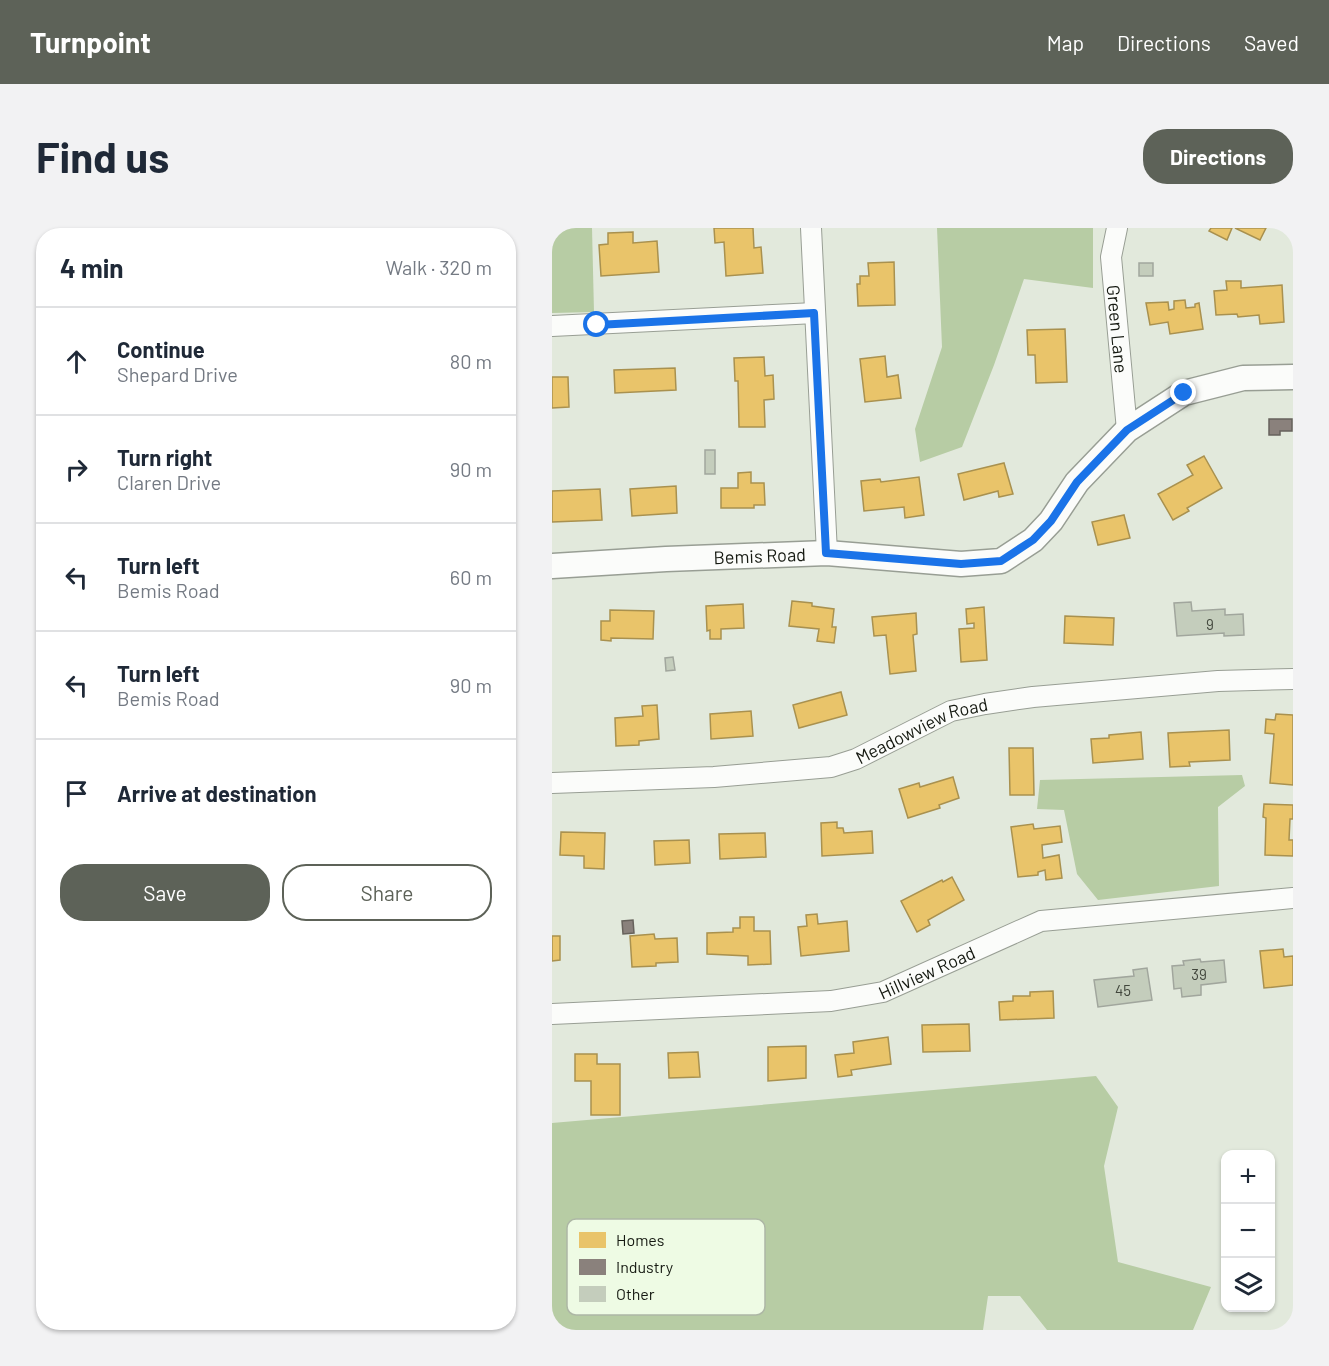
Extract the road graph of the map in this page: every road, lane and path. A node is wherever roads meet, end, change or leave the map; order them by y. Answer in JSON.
{"nodes":[{"id":1,"x":811,"y":228,"type":"edge"},
{"id":2,"x":1117,"y":228,"type":"edge"},
{"id":3,"x":814,"y":313,"type":"junction"},
{"id":4,"x":552,"y":326,"type":"edge"},
{"id":5,"x":1293,"y":377,"type":"edge"},
{"id":6,"x":1127,"y":430,"type":"junction"},
{"id":7,"x":826,"y":553,"type":"junction"},
{"id":8,"x":552,"y":566,"type":"edge"},
{"id":9,"x":1293,"y":679,"type":"edge"},
{"id":10,"x":552,"y":783,"type":"edge"},
{"id":11,"x":1293,"y":898,"type":"edge"},
{"id":12,"x":552,"y":1014,"type":"edge"}],
"edges":[{"from":1,"to":3,"type":"street"},
{"from":2,"to":6,"type":"street","name":"Green Lane"},
{"from":3,"to":4,"type":"street"},
{"from":3,"to":7,"type":"street"},
{"from":5,"to":6,"type":"street","name":"Bemis Road"},
{"from":6,"to":7,"type":"street","name":"Bemis Road"},
{"from":7,"to":8,"type":"street","name":"Bemis Road"},
{"from":9,"to":10,"type":"street","name":"Meadowview Road"},
{"from":11,"to":12,"type":"street","name":"Hillview Road"}]}
